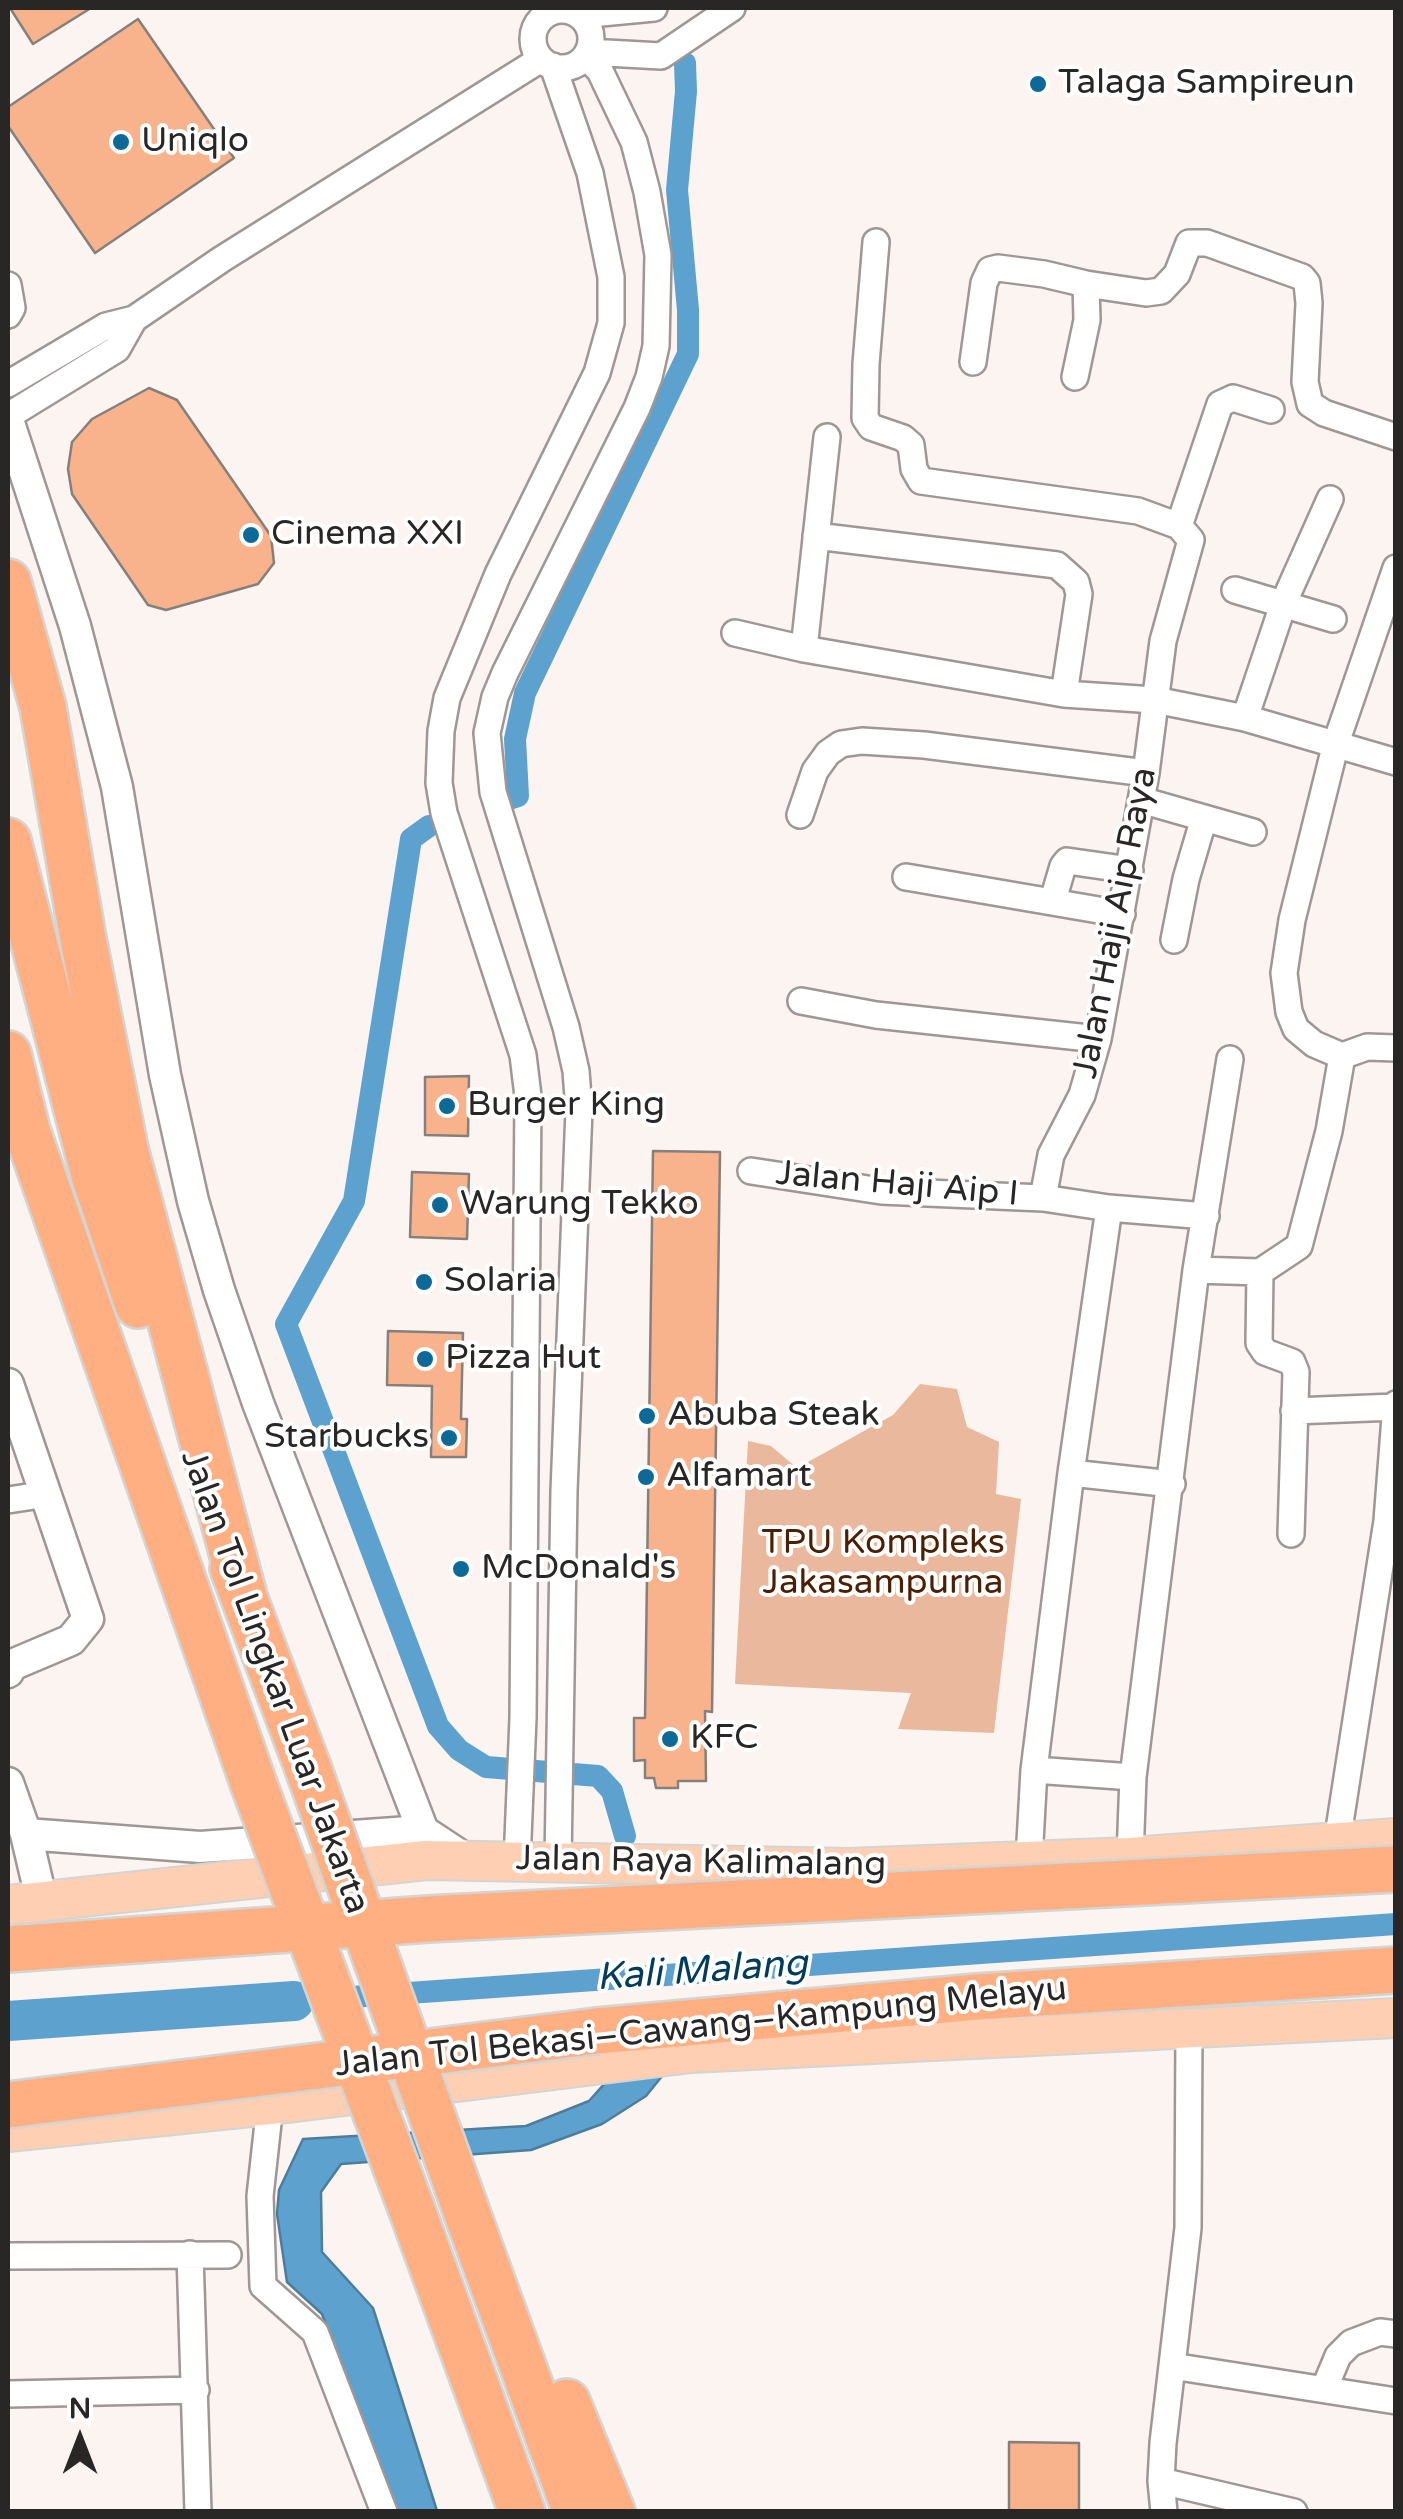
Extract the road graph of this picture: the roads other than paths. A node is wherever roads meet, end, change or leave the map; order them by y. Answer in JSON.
{"nodes":[{"id":1,"x":654,"y":8,"type":"edge"},
{"id":2,"x":732,"y":8,"type":"edge"},
{"id":3,"x":580,"y":16,"type":"junction"},
{"id":4,"x":587,"y":54,"type":"junction"},
{"id":5,"x":547,"y":63,"type":"junction"},
{"id":6,"x":876,"y":242,"type":"dead end"},
{"id":7,"x":1086,"y":284,"type":"junction"},
{"id":8,"x":8,"y":285,"type":"edge"},
{"id":9,"x":8,"y":316,"type":"edge"},
{"id":10,"x":134,"y":318,"type":"junction"},
{"id":11,"x":972,"y":362,"type":"dead end"},
{"id":12,"x":1075,"y":377,"type":"dead end"},
{"id":13,"x":8,"y":384,"type":"edge"},
{"id":14,"x":1271,"y":410,"type":"dead end"},
{"id":15,"x":8,"y":418,"type":"edge"},
{"id":16,"x":827,"y":437,"type":"dead end"},
{"id":17,"x":1396,"y":437,"type":"edge"},
{"id":18,"x":1330,"y":499,"type":"dead end"},
{"id":19,"x":1179,"y":526,"type":"junction"},
{"id":20,"x":816,"y":536,"type":"junction"},
{"id":21,"x":1396,"y":568,"type":"edge"},
{"id":22,"x":8,"y":582,"type":"edge"},
{"id":23,"x":1235,"y":590,"type":"dead end"},
{"id":24,"x":1284,"y":602,"type":"junction"},
{"id":25,"x":1333,"y":619,"type":"dead end"},
{"id":26,"x":736,"y":632,"type":"dead end"},
{"id":27,"x":804,"y":649,"type":"junction"},
{"id":28,"x":1064,"y":694,"type":"junction"},
{"id":29,"x":1155,"y":700,"type":"junction"},
{"id":30,"x":1246,"y":718,"type":"junction"},
{"id":31,"x":1336,"y":743,"type":"junction"},
{"id":32,"x":1396,"y":762,"type":"edge"},
{"id":33,"x":1146,"y":773,"type":"junction"},
{"id":34,"x":1142,"y":800,"type":"junction"},
{"id":35,"x":800,"y":814,"type":"dead end"},
{"id":36,"x":1204,"y":818,"type":"junction"},
{"id":37,"x":1252,"y":832,"type":"dead end"},
{"id":38,"x":8,"y":840,"type":"edge"},
{"id":39,"x":1130,"y":870,"type":"junction"},
{"id":40,"x":906,"y":877,"type":"dead end"},
{"id":41,"x":1053,"y":900,"type":"junction"},
{"id":42,"x":1122,"y":914,"type":"junction"},
{"id":43,"x":1174,"y":940,"type":"dead end"},
{"id":44,"x":801,"y":1002,"type":"dead end"},
{"id":45,"x":1098,"y":1039,"type":"junction"},
{"id":46,"x":1396,"y":1048,"type":"edge"},
{"id":47,"x":8,"y":1054,"type":"edge"},
{"id":48,"x":1342,"y":1056,"type":"junction"},
{"id":49,"x":1230,"y":1060,"type":"dead end"},
{"id":50,"x":8,"y":1087,"type":"edge"},
{"id":51,"x":27,"y":1131,"type":"junction"},
{"id":52,"x":752,"y":1171,"type":"dead end"},
{"id":53,"x":1043,"y":1198,"type":"junction"},
{"id":54,"x":1109,"y":1208,"type":"junction"},
{"id":55,"x":1206,"y":1216,"type":"junction"},
{"id":56,"x":1196,"y":1270,"type":"junction"},
{"id":57,"x":1260,"y":1272,"type":"junction"},
{"id":58,"x":8,"y":1384,"type":"edge"},
{"id":59,"x":1395,"y":1405,"type":"edge"},
{"id":60,"x":1294,"y":1411,"type":"junction"},
{"id":61,"x":1071,"y":1473,"type":"junction"},
{"id":62,"x":1172,"y":1484,"type":"junction"},
{"id":63,"x":47,"y":1494,"type":"junction"},
{"id":64,"x":8,"y":1500,"type":"edge"},
{"id":65,"x":1291,"y":1534,"type":"dead end"},
{"id":66,"x":243,"y":1592,"type":"junction"},
{"id":67,"x":8,"y":1672,"type":"edge"},
{"id":68,"x":1034,"y":1770,"type":"junction"},
{"id":69,"x":1133,"y":1777,"type":"junction"},
{"id":70,"x":8,"y":1783,"type":"edge"},
{"id":71,"x":423,"y":1832,"type":"junction"},
{"id":72,"x":26,"y":1834,"type":"junction"},
{"id":73,"x":1396,"y":1838,"type":"edge"},
{"id":74,"x":1336,"y":1842,"type":"junction"},
{"id":75,"x":1130,"y":1857,"type":"junction"},
{"id":76,"x":467,"y":1860,"type":"junction"},
{"id":77,"x":1029,"y":1860,"type":"junction"},
{"id":78,"x":517,"y":1862,"type":"junction"},
{"id":79,"x":558,"y":1862,"type":"junction"},
{"id":80,"x":1396,"y":1869,"type":"edge"},
{"id":81,"x":25,"y":1904,"type":"edge"},
{"id":82,"x":8,"y":1949,"type":"edge"},
{"id":83,"x":1396,"y":1970,"type":"edge"},
{"id":84,"x":977,"y":1997,"type":"junction"},
{"id":85,"x":1396,"y":2002,"type":"edge"},
{"id":86,"x":1396,"y":2018,"type":"edge"},
{"id":87,"x":1188,"y":2026,"type":"junction"},
{"id":88,"x":8,"y":2105,"type":"edge"},
{"id":89,"x":270,"y":2105,"type":"junction"},
{"id":90,"x":8,"y":2132,"type":"edge"},
{"id":91,"x":190,"y":2254,"type":"junction"},
{"id":92,"x":8,"y":2256,"type":"edge"},
{"id":93,"x":228,"y":2256,"type":"dead end"},
{"id":94,"x":483,"y":2258,"type":"junction"},
{"id":95,"x":1396,"y":2334,"type":"edge"},
{"id":96,"x":1172,"y":2366,"type":"junction"},
{"id":97,"x":1325,"y":2387,"type":"junction"},
{"id":98,"x":196,"y":2390,"type":"junction"},
{"id":99,"x":8,"y":2394,"type":"edge"},
{"id":100,"x":1396,"y":2400,"type":"edge"},
{"id":101,"x":1158,"y":2502,"type":"edge"},
{"id":102,"x":198,"y":2512,"type":"edge"},
{"id":103,"x":384,"y":2512,"type":"edge"},
{"id":104,"x":522,"y":2512,"type":"edge"},
{"id":105,"x":576,"y":2512,"type":"edge"},
{"id":106,"x":612,"y":2512,"type":"edge"},
{"id":107,"x":1294,"y":2512,"type":"edge"}],
"edges":[{"from":1,"to":3,"type":"street"},
{"from":2,"to":4,"type":"street"},
{"from":3,"to":4,"type":"street"},
{"from":3,"to":5,"type":"street"},
{"from":4,"to":5,"type":"street"},
{"from":4,"to":79,"type":"street"},
{"from":5,"to":10,"type":"street"},
{"from":5,"to":78,"type":"street"},
{"from":6,"to":19,"type":"street"},
{"from":7,"to":11,"type":"street"},
{"from":7,"to":12,"type":"street"},
{"from":7,"to":17,"type":"street"},
{"from":8,"to":9,"type":"street"},
{"from":10,"to":13,"type":"street"},
{"from":10,"to":15,"type":"street"},
{"from":14,"to":19,"type":"street"},
{"from":15,"to":71,"type":"street"},
{"from":16,"to":20,"type":"street"},
{"from":18,"to":24,"type":"street"},
{"from":19,"to":29,"type":"street","name":"Jalan Haji Aip Raya"},
{"from":20,"to":27,"type":"street"},
{"from":20,"to":28,"type":"street"},
{"from":21,"to":31,"type":"street"},
{"from":22,"to":66,"type":"highway"},
{"from":23,"to":24,"type":"street"},
{"from":24,"to":25,"type":"street"},
{"from":24,"to":30,"type":"street"},
{"from":26,"to":27,"type":"street"},
{"from":27,"to":28,"type":"street"},
{"from":28,"to":29,"type":"street"},
{"from":29,"to":30,"type":"street"},
{"from":29,"to":33,"type":"street","name":"Jalan Haji Aip Raya"},
{"from":30,"to":31,"type":"street"},
{"from":31,"to":32,"type":"street"},
{"from":31,"to":48,"type":"street"},
{"from":33,"to":34,"type":"street","name":"Jalan Haji Aip Raya"},
{"from":33,"to":35,"type":"street"},
{"from":34,"to":36,"type":"street"},
{"from":34,"to":39,"type":"street","name":"Jalan Haji Aip Raya"},
{"from":36,"to":37,"type":"street"},
{"from":36,"to":43,"type":"street"},
{"from":38,"to":66,"type":"highway","name":"Jalan Tol Lingkar Luar Jakarta"},
{"from":39,"to":41,"type":"street"},
{"from":39,"to":42,"type":"street","name":"Jalan Haji Aip Raya"},
{"from":40,"to":41,"type":"street"},
{"from":41,"to":42,"type":"street"},
{"from":42,"to":45,"type":"street","name":"Jalan Haji Aip Raya"},
{"from":44,"to":45,"type":"street"},
{"from":45,"to":53,"type":"street","name":"Jalan Haji Aip Raya"},
{"from":46,"to":48,"type":"street"},
{"from":47,"to":51,"type":"highway","name":"Jalan Tol Lingkar Luar Jakarta"},
{"from":48,"to":57,"type":"street"},
{"from":49,"to":55,"type":"street"},
{"from":50,"to":51,"type":"highway"},
{"from":51,"to":104,"type":"highway","name":"Jalan Tol Lingkar Luar Jakarta","bridge":true},
{"from":52,"to":53,"type":"street","name":"Jalan Haji Aip I"},
{"from":53,"to":54,"type":"street","name":"Jalan Haji Aip I"},
{"from":54,"to":55,"type":"street","name":"Jalan Haji Aip I"},
{"from":54,"to":61,"type":"street"},
{"from":55,"to":56,"type":"street"},
{"from":56,"to":57,"type":"street"},
{"from":56,"to":62,"type":"street"},
{"from":57,"to":60,"type":"street"},
{"from":58,"to":63,"type":"street"},
{"from":59,"to":60,"type":"street"},
{"from":59,"to":74,"type":"street"},
{"from":60,"to":65,"type":"street"},
{"from":61,"to":62,"type":"street"},
{"from":61,"to":68,"type":"street"},
{"from":62,"to":69,"type":"street"},
{"from":63,"to":64,"type":"street"},
{"from":63,"to":67,"type":"street"},
{"from":66,"to":94,"type":"highway","name":"Jalan Tol Lingkar Luar Jakarta","bridge":true},
{"from":68,"to":69,"type":"street"},
{"from":68,"to":77,"type":"street"},
{"from":69,"to":75,"type":"street"},
{"from":70,"to":72,"type":"street"},
{"from":71,"to":72,"type":"street"},
{"from":71,"to":76,"type":"street"},
{"from":72,"to":81,"type":"street"},
{"from":73,"to":74,"type":"main road","name":"Jalan Raya Kalimalang"},
{"from":74,"to":75,"type":"main road","name":"Jalan Raya Kalimalang"},
{"from":75,"to":77,"type":"main road","name":"Jalan Raya Kalimalang"},
{"from":76,"to":78,"type":"main road","name":"Jalan Raya Kalimalang"},
{"from":76,"to":81,"type":"main road","name":"Jalan Raya Kalimalang"},
{"from":77,"to":79,"type":"main road","name":"Jalan Raya Kalimalang"},
{"from":78,"to":79,"type":"main road","name":"Jalan Raya Kalimalang"},
{"from":80,"to":82,"type":"highway","bridge":true},
{"from":83,"to":84,"type":"highway","name":"Jalan Tol Bekasi–Cawang–Kampung Melayu"},
{"from":84,"to":85,"type":"highway"},
{"from":84,"to":88,"type":"highway","name":"Jalan Tol Bekasi–Cawang–Kampung Melayu","bridge":true},
{"from":86,"to":87,"type":"main road"},
{"from":87,"to":89,"type":"main road"},
{"from":87,"to":96,"type":"street"},
{"from":89,"to":90,"type":"main road"},
{"from":89,"to":103,"type":"street"},
{"from":91,"to":92,"type":"street"},
{"from":91,"to":93,"type":"street"},
{"from":91,"to":98,"type":"street"},
{"from":94,"to":105,"type":"highway","name":"Jalan Tol Lingkar Luar Jakarta"},
{"from":94,"to":106,"type":"highway"},
{"from":95,"to":97,"type":"street"},
{"from":96,"to":97,"type":"street"},
{"from":96,"to":101,"type":"street"},
{"from":97,"to":100,"type":"street"},
{"from":98,"to":99,"type":"street"},
{"from":98,"to":102,"type":"street"},
{"from":101,"to":107,"type":"street"}]}
